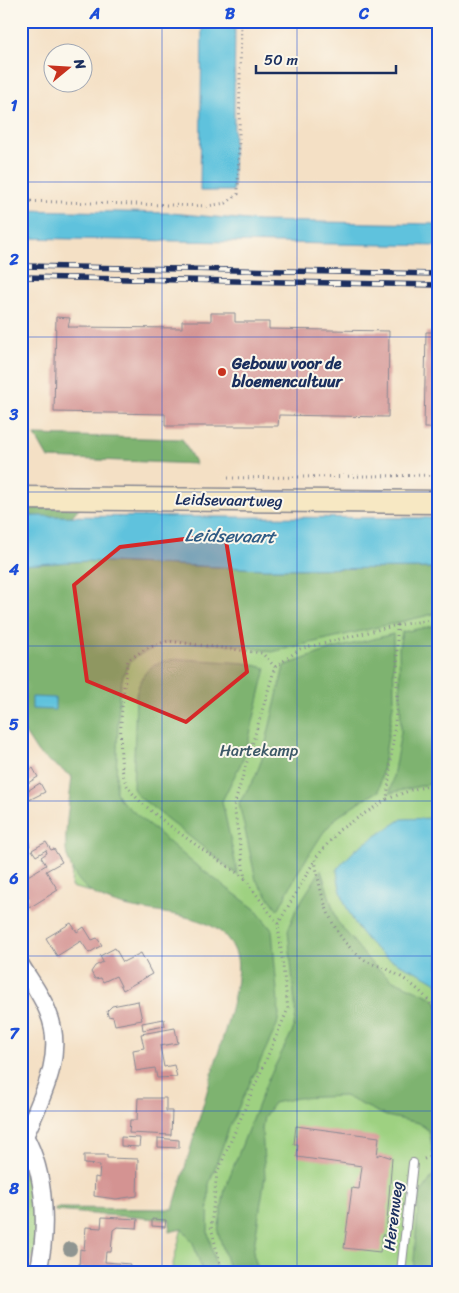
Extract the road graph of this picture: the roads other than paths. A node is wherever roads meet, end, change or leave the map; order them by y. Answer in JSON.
{"nodes":[{"id":1,"x":21,"y":498,"type":"edge"},
{"id":2,"x":438,"y":502,"type":"edge"},
{"id":3,"x":21,"y":965,"type":"edge"},
{"id":4,"x":23,"y":1137,"type":"edge"},
{"id":5,"x":413,"y":1163,"type":"dead end"},
{"id":6,"x":38,"y":1272,"type":"edge"},
{"id":7,"x":401,"y":1272,"type":"edge"}],
"edges":[{"from":1,"to":2,"type":"street","name":"Leidsevaartweg"},
{"from":3,"to":4,"type":"street"},
{"from":4,"to":6,"type":"street"},
{"from":5,"to":7,"type":"lane","name":"Herenweg"}]}
